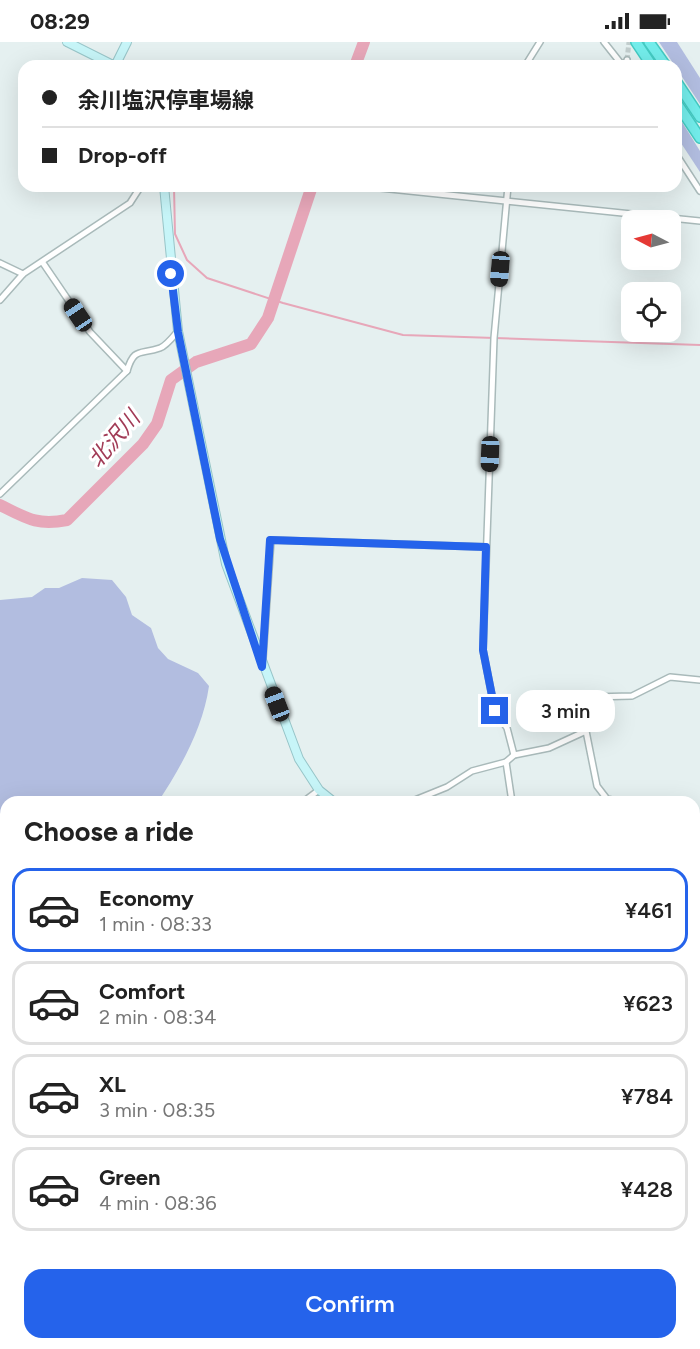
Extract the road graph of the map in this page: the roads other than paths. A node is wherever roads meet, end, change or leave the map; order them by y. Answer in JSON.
{"nodes":[{"id":1,"x":67,"y":42,"type":"edge"},
{"id":2,"x":127,"y":42,"type":"edge"},
{"id":3,"x":540,"y":42,"type":"edge"},
{"id":4,"x":604,"y":42,"type":"edge"},
{"id":5,"x":636,"y":42,"type":"edge"},
{"id":6,"x":649,"y":42,"type":"edge"},
{"id":7,"x":103,"y":60,"type":"edge"},
{"id":8,"x":118,"y":60,"type":"edge"},
{"id":9,"x":529,"y":60,"type":"edge"},
{"id":10,"x":621,"y":60,"type":"edge"},
{"id":11,"x":648,"y":60,"type":"edge"},
{"id":12,"x":662,"y":60,"type":"edge"},
{"id":13,"x":682,"y":90,"type":"edge"},
{"id":14,"x":682,"y":111,"type":"edge"},
{"id":15,"x":700,"y":117,"type":"edge"},
{"id":16,"x":700,"y":138,"type":"edge"},
{"id":17,"x":682,"y":163,"type":"edge"},
{"id":18,"x":700,"y":191,"type":"edge"},
{"id":19,"x":137,"y":192,"type":"edge"},
{"id":20,"x":165,"y":192,"type":"edge"},
{"id":21,"x":424,"y":192,"type":"edge"},
{"id":22,"x":508,"y":192,"type":"edge"},
{"id":23,"x":507,"y":200,"type":"junction"},
{"id":24,"x":700,"y":221,"type":"edge"},
{"id":25,"x":43,"y":263,"type":"junction"},
{"id":26,"x":0,"y":264,"type":"edge"},
{"id":27,"x":23,"y":274,"type":"junction"},
{"id":28,"x":0,"y":300,"type":"edge"},
{"id":29,"x":178,"y":332,"type":"junction"},
{"id":30,"x":128,"y":371,"type":"junction"},
{"id":31,"x":0,"y":494,"type":"edge"},
{"id":32,"x":486,"y":547,"type":"junction"},
{"id":33,"x":262,"y":667,"type":"junction"},
{"id":34,"x":700,"y":680,"type":"edge"},
{"id":35,"x":586,"y":731,"type":"junction"},
{"id":36,"x":514,"y":755,"type":"junction"},
{"id":37,"x":506,"y":762,"type":"junction"},
{"id":38,"x":319,"y":790,"type":"junction"},
{"id":39,"x":311,"y":796,"type":"edge"},
{"id":40,"x":326,"y":796,"type":"edge"},
{"id":41,"x":425,"y":796,"type":"edge"},
{"id":42,"x":511,"y":796,"type":"edge"},
{"id":43,"x":602,"y":796,"type":"edge"}],
"edges":[{"from":1,"to":7,"type":"main road"},
{"from":2,"to":8,"type":"main road"},
{"from":3,"to":9,"type":"street"},
{"from":4,"to":10,"type":"street"},
{"from":5,"to":11,"type":"highway"},
{"from":6,"to":12,"type":"highway"},
{"from":13,"to":15,"type":"highway"},
{"from":14,"to":16,"type":"highway"},
{"from":17,"to":18,"type":"street"},
{"from":19,"to":25,"type":"street"},
{"from":20,"to":29,"type":"main road"},
{"from":21,"to":23,"type":"street"},
{"from":22,"to":23,"type":"street"},
{"from":23,"to":24,"type":"street"},
{"from":23,"to":32,"type":"street"},
{"from":25,"to":27,"type":"street"},
{"from":25,"to":30,"type":"street"},
{"from":26,"to":27,"type":"street"},
{"from":27,"to":28,"type":"street"},
{"from":29,"to":30,"type":"street"},
{"from":29,"to":33,"type":"main road"},
{"from":30,"to":31,"type":"street"},
{"from":32,"to":33,"type":"street"},
{"from":32,"to":36,"type":"street"},
{"from":33,"to":38,"type":"main road"},
{"from":34,"to":35,"type":"street"},
{"from":35,"to":36,"type":"street"},
{"from":35,"to":43,"type":"street"},
{"from":36,"to":37,"type":"street"},
{"from":37,"to":41,"type":"street"},
{"from":37,"to":42,"type":"street"},
{"from":38,"to":39,"type":"street"},
{"from":38,"to":40,"type":"main road"}]}
